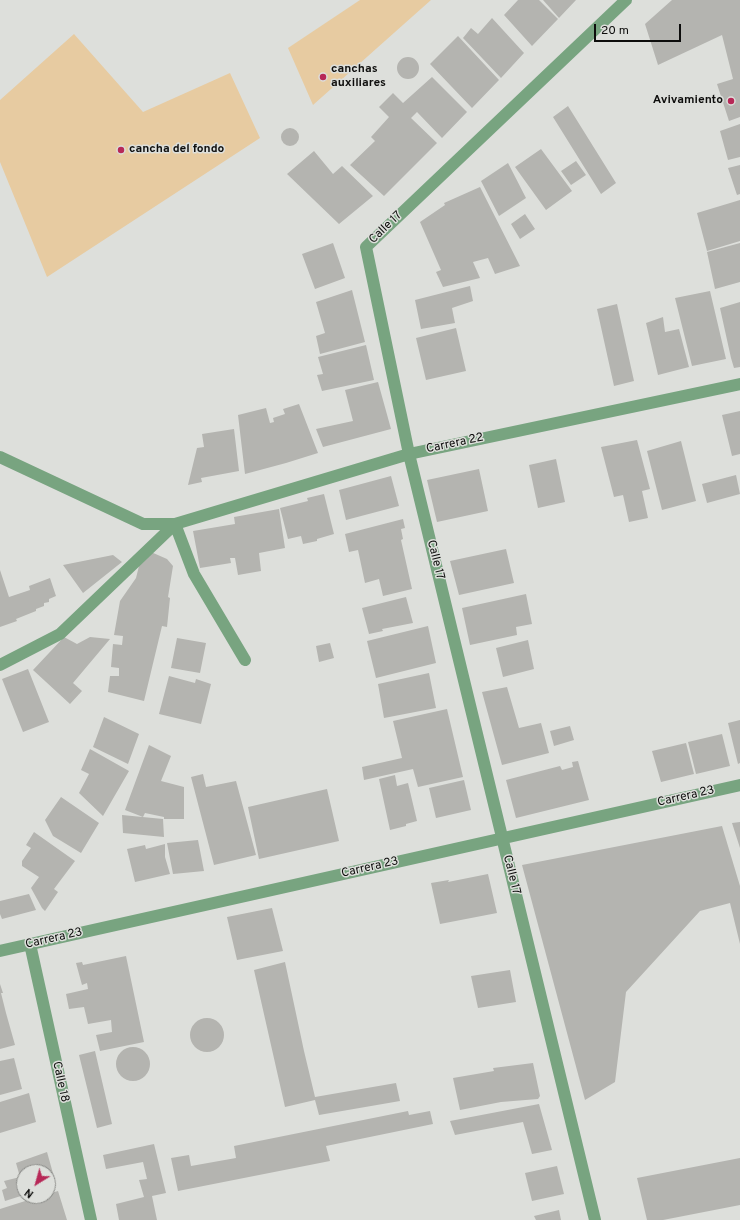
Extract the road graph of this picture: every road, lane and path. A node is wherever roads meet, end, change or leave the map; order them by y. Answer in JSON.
{"nodes":[{"id":1,"x":626,"y":0,"type":"edge"},
{"id":2,"x":740,"y":384,"type":"edge"},
{"id":3,"x":409,"y":454,"type":"junction"},
{"id":4,"x":0,"y":458,"type":"edge"},
{"id":5,"x":175,"y":524,"type":"junction"},
{"id":6,"x":245,"y":660,"type":"dead end"},
{"id":7,"x":0,"y":665,"type":"edge"},
{"id":8,"x":740,"y":785,"type":"edge"},
{"id":9,"x":502,"y":838,"type":"junction"},
{"id":10,"x":30,"y":944,"type":"junction"},
{"id":11,"x":0,"y":952,"type":"edge"},
{"id":12,"x":91,"y":1220,"type":"edge"},
{"id":13,"x":595,"y":1220,"type":"edge"}],
"edges":[{"from":1,"to":3,"type":"street","name":"Calle 17"},
{"from":2,"to":3,"type":"street","name":"Carrera 22"},
{"from":3,"to":5,"type":"street","name":"Carrera 22"},
{"from":3,"to":9,"type":"street","name":"Calle 17"},
{"from":4,"to":5,"type":"street"},
{"from":5,"to":6,"type":"street"},
{"from":5,"to":7,"type":"street"},
{"from":8,"to":9,"type":"street","name":"Carrera 23"},
{"from":9,"to":10,"type":"street","name":"Carrera 23"},
{"from":9,"to":13,"type":"street","name":"Calle 17"},
{"from":10,"to":11,"type":"street","name":"Carrera 23"},
{"from":10,"to":12,"type":"street","name":"Calle 18"}]}
